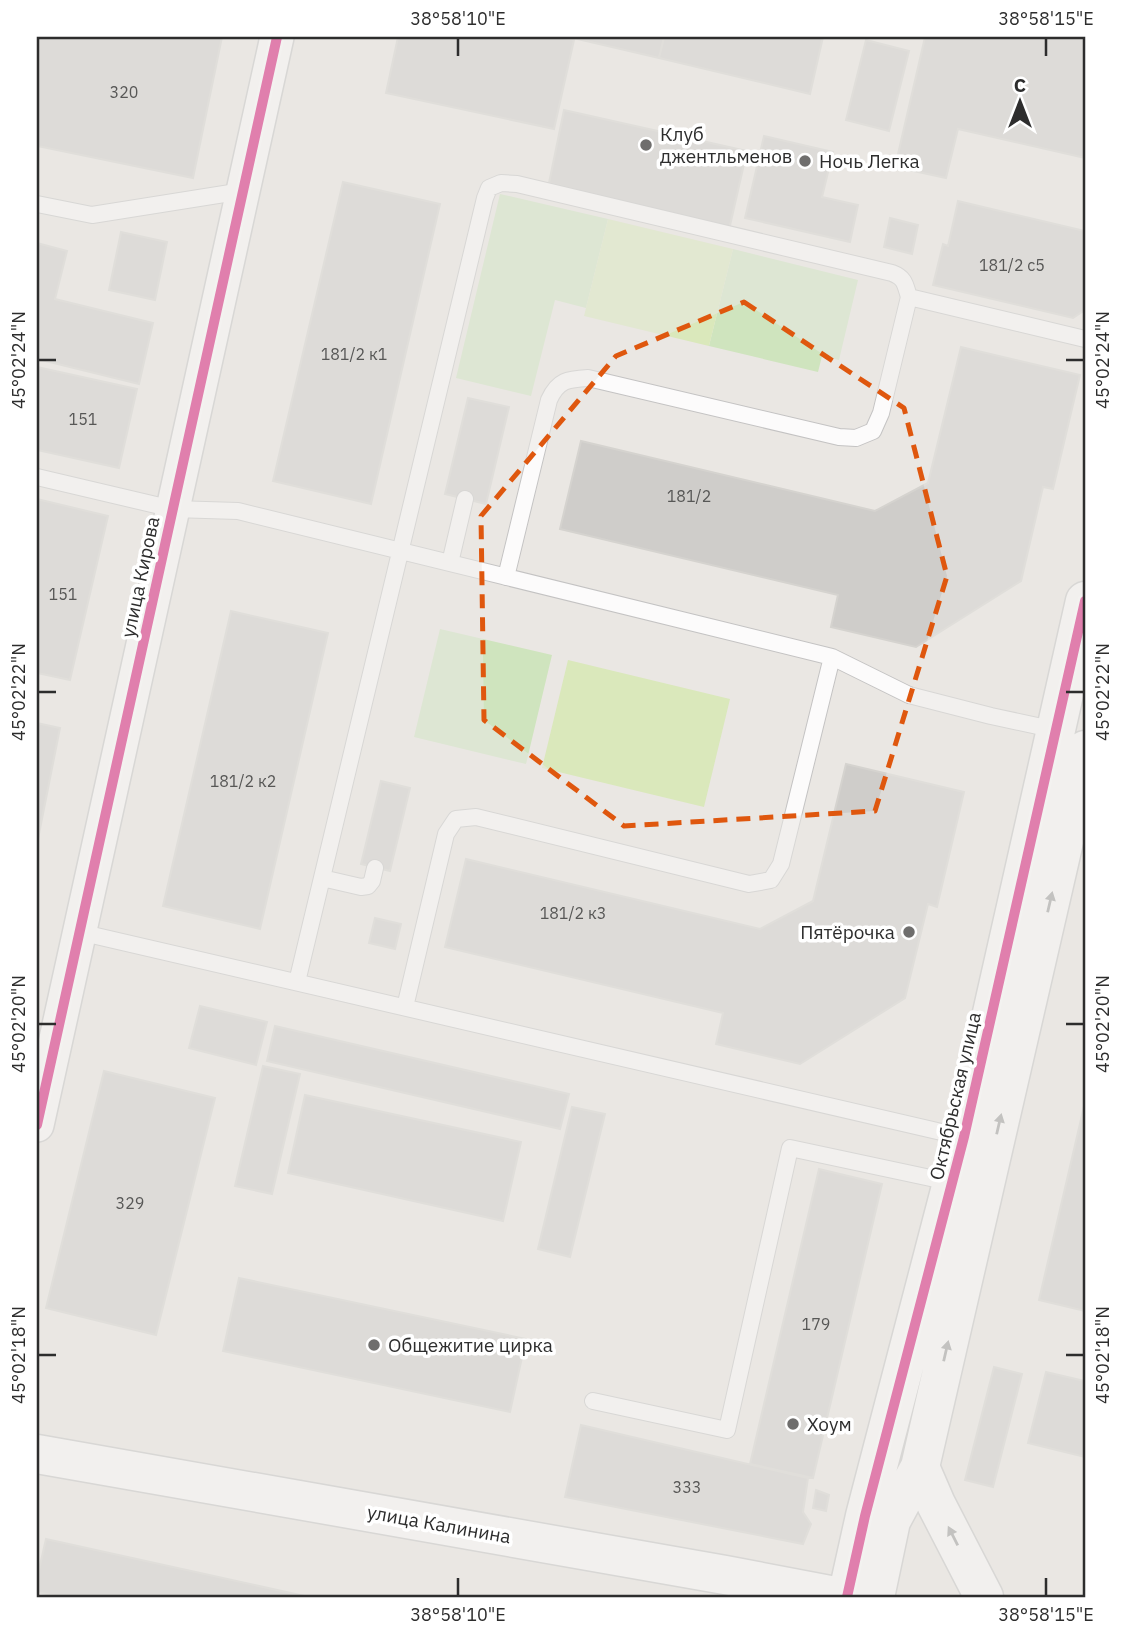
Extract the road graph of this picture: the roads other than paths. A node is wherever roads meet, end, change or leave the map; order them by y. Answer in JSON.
{"nodes":[{"id":1,"x":277,"y":37,"type":"edge"},
{"id":2,"x":243,"y":191,"type":"junction"},
{"id":3,"x":37,"y":204,"type":"edge"},
{"id":4,"x":909,"y":297,"type":"junction"},
{"id":5,"x":1085,"y":339,"type":"edge"},
{"id":6,"x":37,"y":477,"type":"edge"},
{"id":7,"x":466,"y":499,"type":"dead end"},
{"id":8,"x":173,"y":509,"type":"junction"},
{"id":9,"x":400,"y":551,"type":"junction"},
{"id":10,"x":450,"y":563,"type":"junction"},
{"id":11,"x":506,"y":577,"type":"junction"},
{"id":12,"x":1085,"y":600,"type":"edge"},
{"id":13,"x":832,"y":657,"type":"junction"},
{"id":14,"x":1075,"y":739,"type":"edge"},
{"id":15,"x":375,"y":868,"type":"dead end"},
{"id":16,"x":322,"y":878,"type":"junction"},
{"id":17,"x":79,"y":932,"type":"junction"},
{"id":18,"x":297,"y":982,"type":"junction"},
{"id":19,"x":405,"y":1007,"type":"junction"},
{"id":20,"x":37,"y":1125,"type":"edge"},
{"id":21,"x":964,"y":1137,"type":"junction"},
{"id":22,"x":968,"y":1187,"type":"junction"},
{"id":23,"x":593,"y":1401,"type":"dead end"},
{"id":24,"x":37,"y":1454,"type":"edge"},
{"id":25,"x":920,"y":1466,"type":"junction"},
{"id":26,"x":841,"y":1597,"type":"edge"},
{"id":27,"x":848,"y":1597,"type":"edge"},
{"id":28,"x":875,"y":1597,"type":"edge"},
{"id":29,"x":984,"y":1597,"type":"edge"}],
"edges":[{"from":1,"to":2,"type":"street","name":"улица Кирова"},
{"from":2,"to":3,"type":"lane"},
{"from":2,"to":8,"type":"street","name":"улица Кирова"},
{"from":4,"to":5,"type":"lane"},
{"from":4,"to":9,"type":"lane"},
{"from":4,"to":11,"type":"lane"},
{"from":6,"to":8,"type":"lane"},
{"from":7,"to":10,"type":"lane"},
{"from":8,"to":9,"type":"lane"},
{"from":8,"to":17,"type":"street","name":"улица Кирова"},
{"from":9,"to":10,"type":"lane"},
{"from":9,"to":16,"type":"lane"},
{"from":10,"to":11,"type":"lane"},
{"from":11,"to":13,"type":"lane"},
{"from":12,"to":14,"type":"street","name":"Октябрьская улица"},
{"from":13,"to":14,"type":"lane"},
{"from":13,"to":19,"type":"lane"},
{"from":14,"to":21,"type":"street","name":"Октябрьская улица"},
{"from":22,"to":14,"type":"street","name":"Октябрьская улица","one_way":true},
{"from":15,"to":16,"type":"lane"},
{"from":16,"to":18,"type":"lane"},
{"from":17,"to":18,"type":"lane"},
{"from":17,"to":20,"type":"street","name":"улица Кирова"},
{"from":18,"to":19,"type":"lane"},
{"from":19,"to":21,"type":"lane"},
{"from":21,"to":22,"type":"street","name":"Октябрьская улица"},
{"from":22,"to":23,"type":"lane"},
{"from":25,"to":22,"type":"street","name":"Октябрьская улица","one_way":true},
{"from":22,"to":27,"type":"street","name":"Октябрьская улица"},
{"from":24,"to":26,"type":"street","name":"улица Калинина"},
{"from":25,"to":28,"type":"street","name":"Октябрьская улица"},
{"from":29,"to":25,"type":"street","one_way":true}]}
